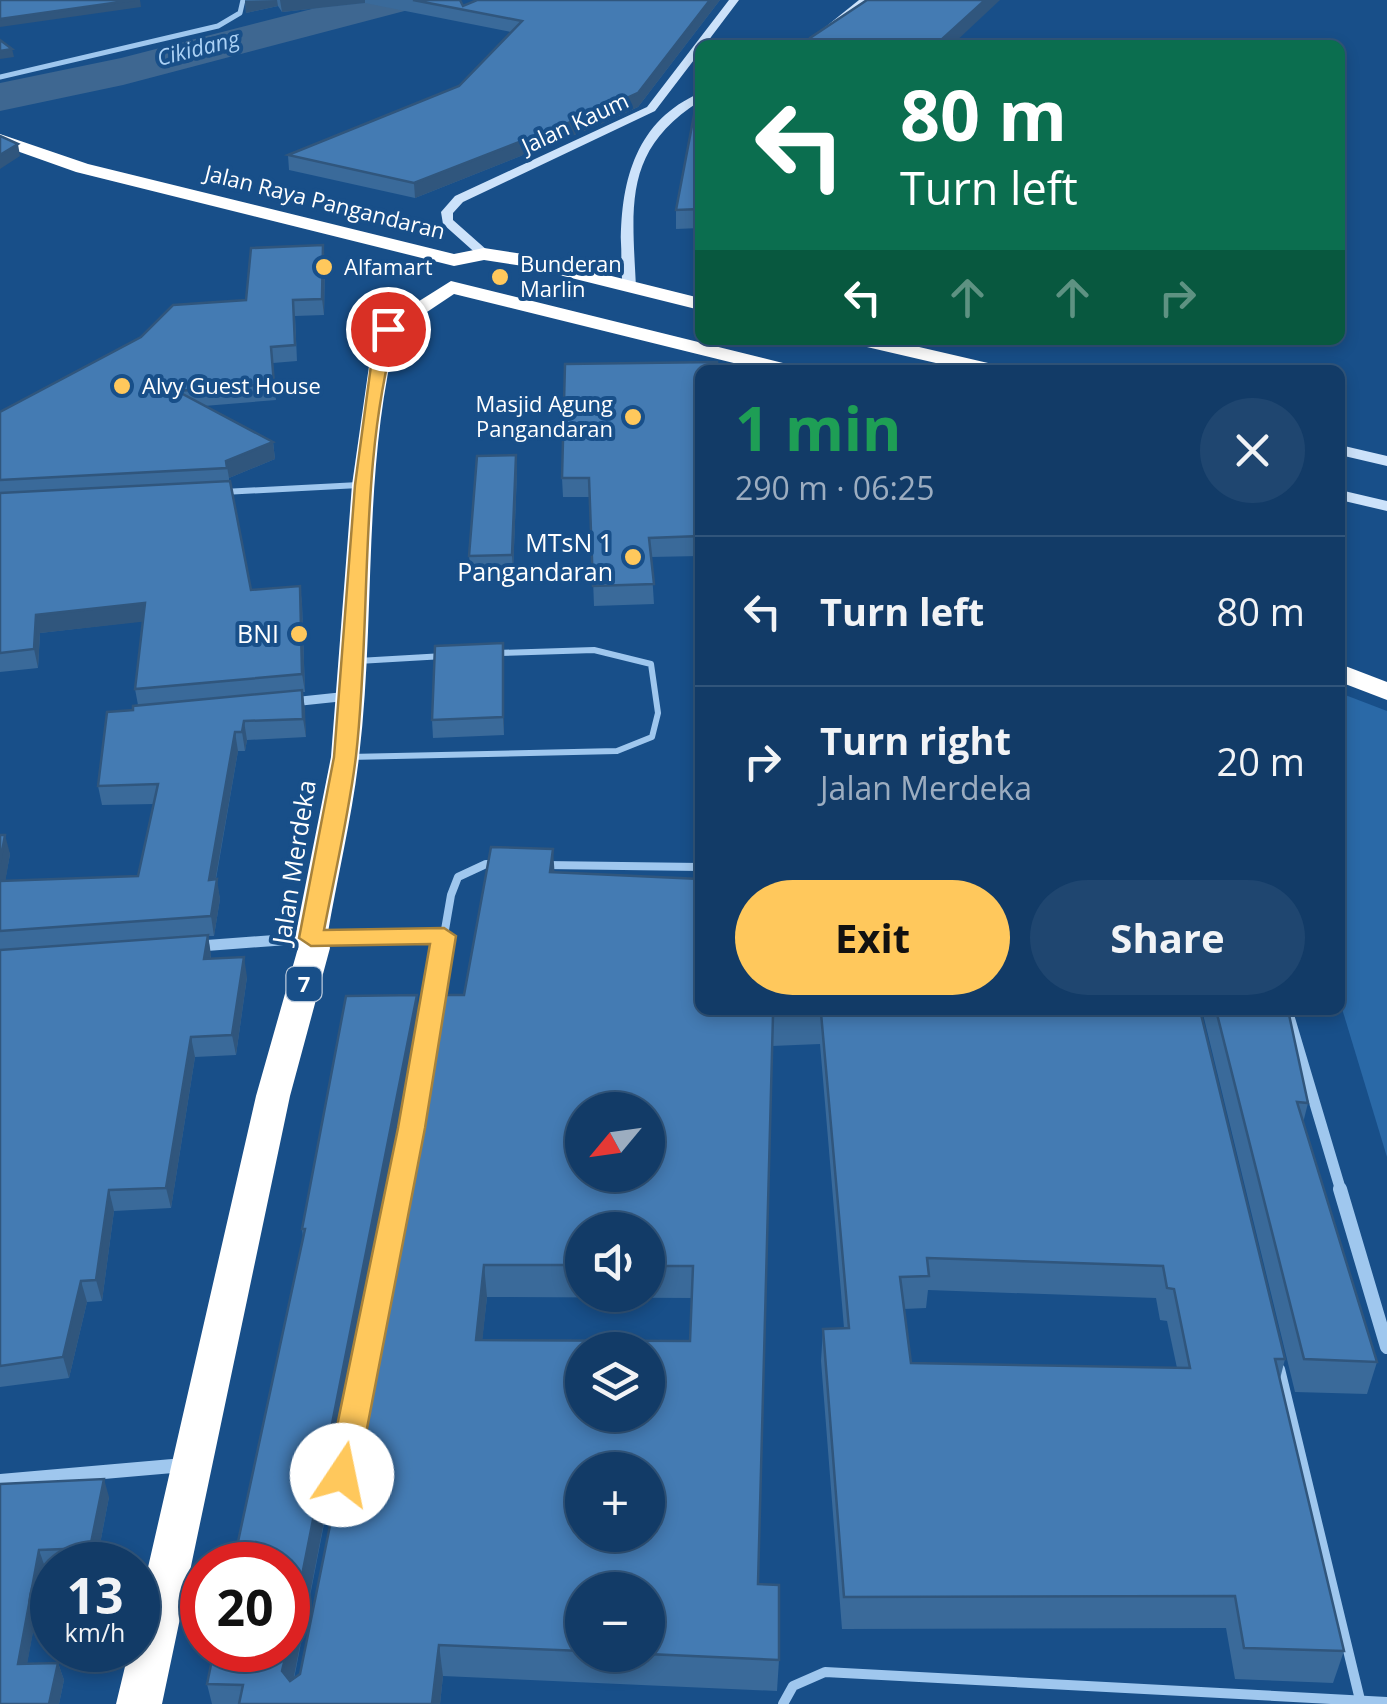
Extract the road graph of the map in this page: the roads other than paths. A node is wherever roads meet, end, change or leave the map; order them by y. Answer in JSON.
{"nodes":[{"id":1,"x":243,"y":0,"type":"edge"},
{"id":2,"x":734,"y":0,"type":"edge"},
{"id":3,"x":864,"y":0,"type":"edge"},
{"id":4,"x":704,"y":40,"type":"edge"},
{"id":5,"x":814,"y":40,"type":"edge"},
{"id":6,"x":695,"y":51,"type":"edge"},
{"id":7,"x":0,"y":78,"type":"edge"},
{"id":8,"x":695,"y":98,"type":"edge"},
{"id":9,"x":0,"y":140,"type":"edge"},
{"id":10,"x":484,"y":254,"type":"junction"},
{"id":11,"x":452,"y":274,"type":"junction"},
{"id":12,"x":629,"y":287,"type":"junction"},
{"id":13,"x":695,"y":303,"type":"edge"},
{"id":14,"x":695,"y":344,"type":"edge"},
{"id":15,"x":698,"y":345,"type":"edge"},
{"id":16,"x":883,"y":345,"type":"edge"},
{"id":17,"x":768,"y":365,"type":"edge"},
{"id":18,"x":972,"y":365,"type":"edge"},
{"id":19,"x":1345,"y":451,"type":"edge"},
{"id":20,"x":1387,"y":461,"type":"edge"},
{"id":21,"x":364,"y":485,"type":"junction"},
{"id":22,"x":210,"y":493,"type":"edge"},
{"id":23,"x":1345,"y":496,"type":"edge"},
{"id":24,"x":1387,"y":506,"type":"edge"},
{"id":25,"x":490,"y":654,"type":"edge"},
{"id":26,"x":451,"y":656,"type":"edge"},
{"id":27,"x":352,"y":661,"type":"junction"},
{"id":28,"x":1345,"y":674,"type":"edge"},
{"id":29,"x":1387,"y":692,"type":"edge"},
{"id":30,"x":349,"y":696,"type":"junction"},
{"id":31,"x":270,"y":704,"type":"edge"},
{"id":32,"x":345,"y":757,"type":"junction"},
{"id":33,"x":506,"y":864,"type":"edge"},
{"id":34,"x":525,"y":865,"type":"edge"},
{"id":35,"x":695,"y":867,"type":"edge"},
{"id":36,"x":444,"y":936,"type":"junction"},
{"id":37,"x":311,"y":938,"type":"junction"},
{"id":38,"x":192,"y":946,"type":"edge"},
{"id":39,"x":431,"y":1012,"type":"edge"},
{"id":40,"x":1288,"y":1015,"type":"edge"},
{"id":41,"x":1387,"y":1347,"type":"edge"},
{"id":42,"x":1278,"y":1364,"type":"edge"},
{"id":43,"x":194,"y":1464,"type":"junction"},
{"id":44,"x":0,"y":1481,"type":"edge"},
{"id":45,"x":1360,"y":1702,"type":"edge"},
{"id":46,"x":1387,"y":1702,"type":"edge"},
{"id":47,"x":139,"y":1704,"type":"edge"},
{"id":48,"x":782,"y":1704,"type":"edge"}],
"edges":[{"from":1,"to":7,"type":"street"},
{"from":2,"to":4,"type":"street","name":"Jalan Kaum"},
{"from":3,"to":5,"type":"street"},
{"from":6,"to":10,"type":"street","name":"Jalan Kaum"},
{"from":8,"to":12,"type":"street","name":"Jalan Kaum"},
{"from":9,"to":11,"type":"highway","name":"Jalan Raya Pangandaran","number":"7"},
{"from":10,"to":11,"type":"highway","name":"Jalan Raya Pangandaran","number":"7"},
{"from":10,"to":12,"type":"highway","name":"Jalan Raya Pangandaran","number":"7"},
{"from":11,"to":14,"type":"highway","name":"Jalan Raya Pangandaran"},
{"from":11,"to":21,"type":"highway","name":"Jalan Merdeka","number":"7"},
{"from":12,"to":13,"type":"highway","name":"Jalan Raya Pangandaran","number":"7"},
{"from":15,"to":17,"type":"highway","name":"Jalan Raya Pangandaran"},
{"from":16,"to":18,"type":"highway"},
{"from":19,"to":20,"type":"street"},
{"from":21,"to":22,"type":"lane"},
{"from":21,"to":27,"type":"highway","name":"Jalan Merdeka","number":"7"},
{"from":23,"to":24,"type":"street"},
{"from":25,"to":32,"type":"lane"},
{"from":26,"to":27,"type":"lane"},
{"from":27,"to":30,"type":"highway","name":"Jalan Merdeka","number":"7"},
{"from":28,"to":29,"type":"highway"},
{"from":30,"to":31,"type":"street"},
{"from":30,"to":32,"type":"highway","name":"Jalan Merdeka","number":"7"},
{"from":32,"to":37,"type":"highway","name":"Jalan Merdeka","number":"7"},
{"from":33,"to":36,"type":"lane"},
{"from":34,"to":35,"type":"lane"},
{"from":36,"to":37,"type":"lane"},
{"from":36,"to":39,"type":"lane"},
{"from":37,"to":38,"type":"street"},
{"from":37,"to":43,"type":"highway","name":"Jalan Merdeka","number":"7"},
{"from":40,"to":41,"type":"street"},
{"from":42,"to":45,"type":"lane"},
{"from":43,"to":44,"type":"street"},
{"from":43,"to":47,"type":"highway","name":"Jalan Merdeka","number":"7"},
{"from":45,"to":46,"type":"lane"},
{"from":45,"to":48,"type":"lane"}]}
